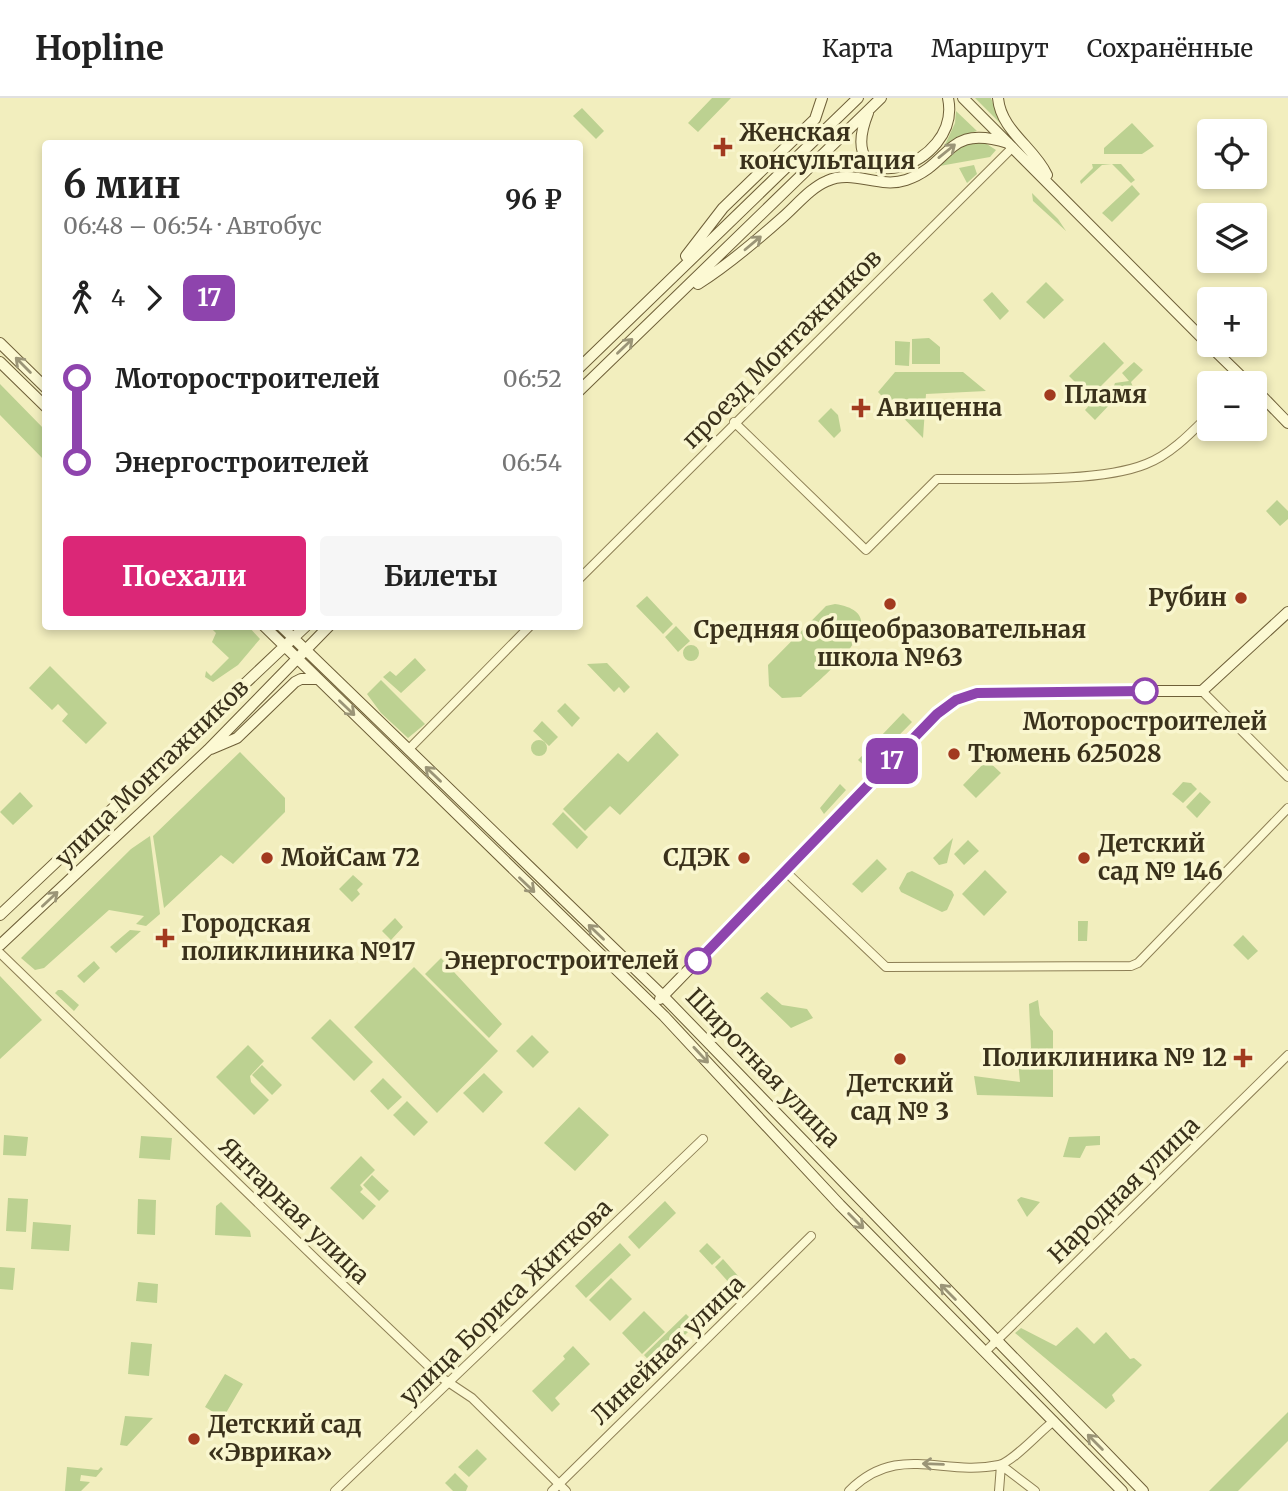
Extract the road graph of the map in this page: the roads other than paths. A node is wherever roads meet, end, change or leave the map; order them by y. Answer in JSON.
{"nodes":[{"id":1,"x":822,"y":98,"type":"edge"},
{"id":2,"x":858,"y":98,"type":"edge"},
{"id":3,"x":881,"y":98,"type":"edge"},
{"id":4,"x":948,"y":98,"type":"edge"},
{"id":5,"x":962,"y":98,"type":"edge"},
{"id":6,"x":998,"y":98,"type":"edge"},
{"id":7,"x":870,"y":109,"type":"junction"},
{"id":8,"x":1011,"y":145,"type":"junction"},
{"id":9,"x":1051,"y":184,"type":"junction"},
{"id":10,"x":678,"y":297,"type":"junction"},
{"id":11,"x":637,"y":312,"type":"junction"},
{"id":12,"x":1197,"y":333,"type":"edge"},
{"id":13,"x":0,"y":343,"type":"edge"},
{"id":14,"x":1221,"y":357,"type":"edge"},
{"id":15,"x":0,"y":362,"type":"edge"},
{"id":16,"x":583,"y":364,"type":"edge"},
{"id":17,"x":1234,"y":371,"type":"edge"},
{"id":18,"x":42,"y":384,"type":"edge"},
{"id":19,"x":583,"y":387,"type":"edge"},
{"id":20,"x":1267,"y":401,"type":"edge"},
{"id":21,"x":42,"y":403,"type":"edge"},
{"id":22,"x":734,"y":422,"type":"junction"},
{"id":23,"x":1288,"y":423,"type":"edge"},
{"id":24,"x":1197,"y":426,"type":"edge"},
{"id":25,"x":583,"y":575,"type":"edge"},
{"id":26,"x":1288,"y":612,"type":"edge"},
{"id":27,"x":270,"y":630,"type":"edge"},
{"id":28,"x":283,"y":630,"type":"edge"},
{"id":29,"x":302,"y":630,"type":"edge"},
{"id":30,"x":325,"y":630,"type":"edge"},
{"id":31,"x":526,"y":630,"type":"edge"},
{"id":32,"x":289,"y":643,"type":"junction"},
{"id":33,"x":306,"y":651,"type":"junction"},
{"id":34,"x":298,"y":661,"type":"junction"},
{"id":35,"x":317,"y":679,"type":"junction"},
{"id":36,"x":1202,"y":691,"type":"junction"},
{"id":37,"x":208,"y":750,"type":"junction"},
{"id":38,"x":408,"y":750,"type":"junction"},
{"id":39,"x":1288,"y":777,"type":"edge"},
{"id":40,"x":1288,"y":808,"type":"edge"},
{"id":41,"x":493,"y":831,"type":"junction"},
{"id":42,"x":482,"y":841,"type":"junction"},
{"id":43,"x":517,"y":855,"type":"junction"},
{"id":44,"x":58,"y":860,"type":"junction"},
{"id":45,"x":507,"y":865,"type":"junction"},
{"id":46,"x":786,"y":872,"type":"junction"},
{"id":47,"x":75,"y":877,"type":"junction"},
{"id":48,"x":0,"y":915,"type":"edge"},
{"id":49,"x":0,"y":945,"type":"edge"},
{"id":50,"x":0,"y":953,"type":"edge"},
{"id":51,"x":663,"y":996,"type":"junction"},
{"id":52,"x":653,"y":1006,"type":"junction"},
{"id":53,"x":1288,"y":1055,"type":"edge"},
{"id":54,"x":703,"y":1139,"type":"dead end"},
{"id":55,"x":830,"y":1168,"type":"junction"},
{"id":56,"x":817,"y":1180,"type":"junction"},
{"id":57,"x":853,"y":1192,"type":"junction"},
{"id":58,"x":840,"y":1205,"type":"junction"},
{"id":59,"x":811,"y":1236,"type":"dead end"},
{"id":60,"x":996,"y":1340,"type":"junction"},
{"id":61,"x":986,"y":1351,"type":"junction"},
{"id":62,"x":448,"y":1384,"type":"junction"},
{"id":63,"x":1054,"y":1421,"type":"junction"},
{"id":64,"x":1001,"y":1465,"type":"junction"},
{"id":65,"x":1126,"y":1473,"type":"junction"},
{"id":66,"x":559,"y":1484,"type":"junction"},
{"id":67,"x":1118,"y":1487,"type":"edge"},
{"id":68,"x":335,"y":1491,"type":"edge"},
{"id":69,"x":552,"y":1491,"type":"edge"},
{"id":70,"x":566,"y":1491,"type":"edge"},
{"id":71,"x":849,"y":1491,"type":"edge"},
{"id":72,"x":999,"y":1491,"type":"edge"},
{"id":73,"x":1035,"y":1491,"type":"edge"},
{"id":74,"x":1135,"y":1491,"type":"edge"},
{"id":75,"x":1143,"y":1491,"type":"edge"}],
"edges":[{"from":1,"to":11,"type":"main road"},
{"from":2,"to":11,"type":"main road"},
{"from":3,"to":7,"type":"main road"},
{"from":4,"to":7,"type":"main road"},
{"from":5,"to":8,"type":"main road"},
{"from":6,"to":9,"type":"main road"},
{"from":7,"to":10,"type":"main road"},
{"from":8,"to":9,"type":"main road"},
{"from":10,"to":8,"type":"main road","one_way":true},
{"from":8,"to":22,"type":"street","name":"проезд Монтажников"},
{"from":9,"to":12,"type":"main road"},
{"from":19,"to":10,"type":"main road","one_way":true},
{"from":11,"to":16,"type":"main road"},
{"from":18,"to":13,"type":"main road","one_way":true},
{"from":14,"to":17,"type":"main road"},
{"from":15,"to":21,"type":"main road"},
{"from":20,"to":23,"type":"main road"},
{"from":22,"to":24,"type":"street"},
{"from":22,"to":25,"type":"street","name":"проезд Монтажников"},
{"from":26,"to":36,"type":"main road"},
{"from":27,"to":32,"type":"main road","name":"Широтная улица"},
{"from":28,"to":32,"type":"main road","name":"Широтная улица"},
{"from":29,"to":32,"type":"main road","name":"улица Монтажников"},
{"from":30,"to":33,"type":"main road","name":"улица Монтажников"},
{"from":31,"to":38,"type":"street"},
{"from":32,"to":33,"type":"main road","name":"Широтная улица"},
{"from":32,"to":34,"type":"main road","name":"Широтная улица"},
{"from":32,"to":44,"type":"main road","name":"улица Монтажников"},
{"from":33,"to":34,"type":"main road","name":"улица Монтажников"},
{"from":33,"to":38,"type":"main road","name":"Широтная улица"},
{"from":34,"to":35,"type":"main road","name":"Широтная улица"},
{"from":34,"to":37,"type":"main road","name":"улица Монтажников"},
{"from":35,"to":37,"type":"main road"},
{"from":35,"to":42,"type":"main road","name":"Широтная улица","one_way":true},
{"from":36,"to":39,"type":"street"},
{"from":36,"to":46,"type":"main road"},
{"from":37,"to":47,"type":"main road","name":"улица Монтажников"},
{"from":41,"to":38,"type":"main road","name":"Широтная улица","one_way":true},
{"from":40,"to":46,"type":"street"},
{"from":41,"to":42,"type":"main road"},
{"from":41,"to":43,"type":"main road","name":"Широтная улица"},
{"from":42,"to":45,"type":"main road","name":"Широтная улица"},
{"from":43,"to":45,"type":"main road"},
{"from":51,"to":43,"type":"main road","name":"Широтная улица","one_way":true},
{"from":44,"to":47,"type":"main road"},
{"from":44,"to":48,"type":"main road","name":"улица Монтажников"},
{"from":45,"to":52,"type":"main road","name":"Широтная улица","one_way":true},
{"from":46,"to":51,"type":"main road"},
{"from":49,"to":47,"type":"main road","name":"улица Монтажников","one_way":true},
{"from":50,"to":62,"type":"street","name":"Янтарная улица"},
{"from":51,"to":52,"type":"main road"},
{"from":51,"to":55,"type":"main road","name":"Широтная улица"},
{"from":52,"to":56,"type":"main road","name":"Широтная улица","one_way":true},
{"from":53,"to":60,"type":"street","name":"Народная улица"},
{"from":54,"to":62,"type":"street","name":"улица Бориса Житкова"},
{"from":55,"to":56,"type":"main road"},
{"from":55,"to":57,"type":"main road","name":"Широтная улица"},
{"from":56,"to":58,"type":"main road","name":"Широтная улица"},
{"from":57,"to":58,"type":"main road"},
{"from":60,"to":57,"type":"main road","name":"Широтная улица","one_way":true},
{"from":58,"to":61,"type":"main road","name":"Широтная улица","one_way":true},
{"from":59,"to":66,"type":"street","name":"Линейная улица"},
{"from":60,"to":61,"type":"street","name":"Народная улица"},
{"from":65,"to":60,"type":"main road","name":"Широтная улица","one_way":true},
{"from":61,"to":63,"type":"main road","name":"Широтная улица"},
{"from":62,"to":66,"type":"street","name":"Янтарная улица"},
{"from":62,"to":68,"type":"street","name":"улица Бориса Житкова"},
{"from":63,"to":64,"type":"street"},
{"from":63,"to":67,"type":"main road","name":"Широтная улица"},
{"from":64,"to":71,"type":"street","one_way":true},
{"from":64,"to":72,"type":"street"},
{"from":64,"to":73,"type":"street"},
{"from":65,"to":67,"type":"main road"},
{"from":65,"to":75,"type":"main road","name":"Широтная улица"},
{"from":66,"to":69,"type":"street","name":"Линейная улица"},
{"from":66,"to":70,"type":"street","name":"Янтарная улица"},
{"from":74,"to":75,"type":"main road"}]}
